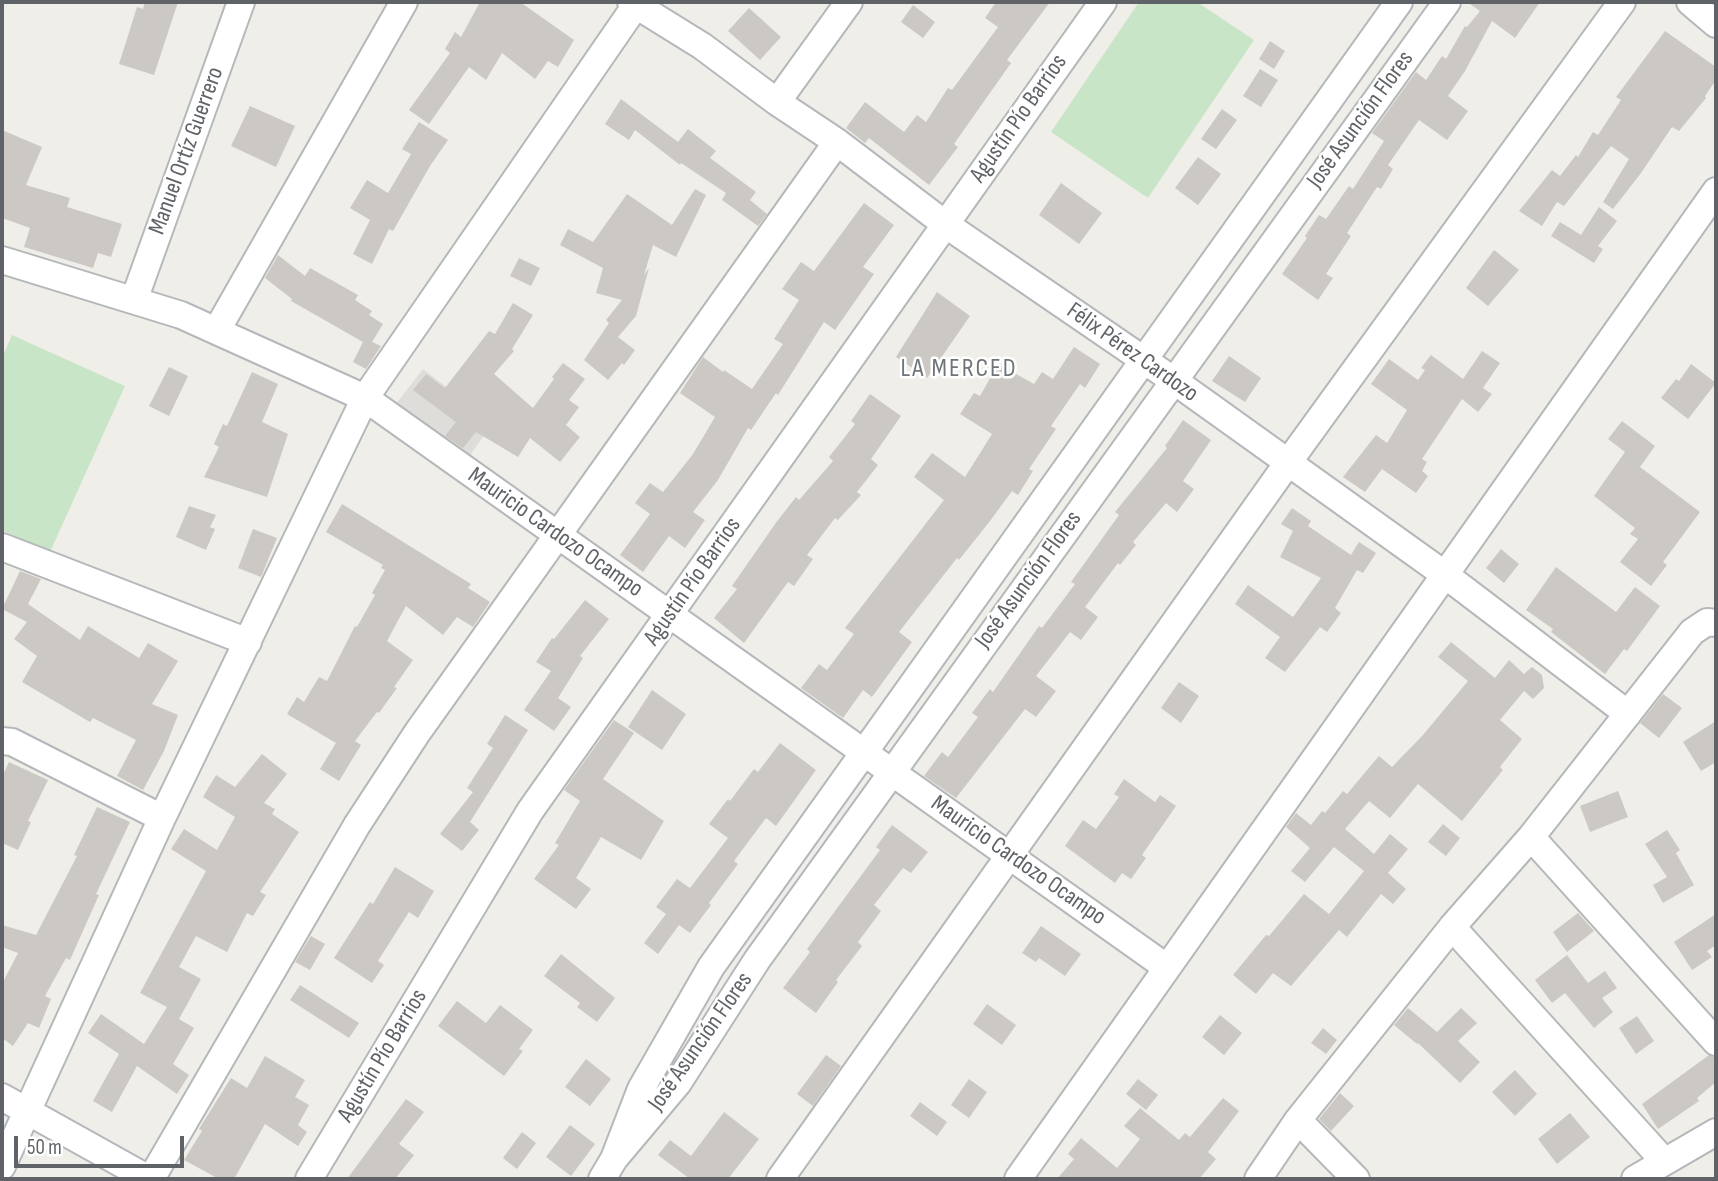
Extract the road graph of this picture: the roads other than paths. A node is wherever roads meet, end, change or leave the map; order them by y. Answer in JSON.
{"nodes":[{"id":1,"x":241,"y":2,"type":"edge"},
{"id":2,"x":404,"y":2,"type":"edge"},
{"id":3,"x":849,"y":2,"type":"edge"},
{"id":4,"x":1103,"y":2,"type":"edge"},
{"id":5,"x":1399,"y":2,"type":"edge"},
{"id":6,"x":1447,"y":2,"type":"edge"},
{"id":7,"x":1622,"y":2,"type":"edge"},
{"id":8,"x":1690,"y":2,"type":"edge"},
{"id":9,"x":634,"y":4,"type":"edge"},
{"id":10,"x":1716,"y":24,"type":"edge"},
{"id":11,"x":777,"y":102,"type":"junction"},
{"id":12,"x":837,"y":142,"type":"junction"},
{"id":13,"x":1716,"y":191,"type":"edge"},
{"id":14,"x":945,"y":224,"type":"junction"},
{"id":15,"x":2,"y":260,"type":"edge"},
{"id":16,"x":134,"y":300,"type":"junction"},
{"id":17,"x":217,"y":330,"type":"junction"},
{"id":18,"x":1144,"y":360,"type":"junction"},
{"id":19,"x":1173,"y":380,"type":"junction"},
{"id":20,"x":365,"y":398,"type":"junction"},
{"id":21,"x":1287,"y":464,"type":"junction"},
{"id":22,"x":558,"y":536,"type":"junction"},
{"id":23,"x":2,"y":547,"type":"edge"},
{"id":24,"x":1444,"y":574,"type":"junction"},
{"id":25,"x":670,"y":615,"type":"junction"},
{"id":26,"x":1716,"y":623,"type":"edge"},
{"id":27,"x":248,"y":642,"type":"junction"},
{"id":28,"x":1628,"y":714,"type":"junction"},
{"id":29,"x":2,"y":741,"type":"edge"},
{"id":30,"x":864,"y":752,"type":"junction"},
{"id":31,"x":892,"y":772,"type":"junction"},
{"id":32,"x":162,"y":818,"type":"junction"},
{"id":33,"x":1531,"y":837,"type":"junction"},
{"id":34,"x":1009,"y":855,"type":"junction"},
{"id":35,"x":1452,"y":927,"type":"junction"},
{"id":36,"x":1167,"y":967,"type":"junction"},
{"id":37,"x":1716,"y":1042,"type":"edge"},
{"id":38,"x":2,"y":1097,"type":"edge"},
{"id":39,"x":29,"y":1111,"type":"junction"},
{"id":40,"x":1298,"y":1120,"type":"junction"},
{"id":41,"x":1716,"y":1132,"type":"edge"},
{"id":42,"x":1664,"y":1161,"type":"junction"},
{"id":43,"x":2,"y":1166,"type":"edge"},
{"id":44,"x":608,"y":1169,"type":"edge"},
{"id":45,"x":150,"y":1179,"type":"edge"},
{"id":46,"x":309,"y":1179,"type":"edge"},
{"id":47,"x":780,"y":1179,"type":"edge"},
{"id":48,"x":1018,"y":1179,"type":"edge"},
{"id":49,"x":1258,"y":1179,"type":"edge"},
{"id":50,"x":1356,"y":1179,"type":"edge"},
{"id":51,"x":1635,"y":1179,"type":"edge"}],
"edges":[{"from":1,"to":16,"type":"street","name":"Manuel Ortíz Guerrero"},
{"from":2,"to":17,"type":"street"},
{"from":3,"to":11,"type":"street"},
{"from":4,"to":14,"type":"street","name":"Agustín Pío Barrios"},
{"from":5,"to":18,"type":"street","name":"José Asunción Flores"},
{"from":6,"to":19,"type":"street","name":"José Asunción Flores"},
{"from":7,"to":21,"type":"street"},
{"from":8,"to":10,"type":"street"},
{"from":9,"to":11,"type":"street","name":"Félix Pérez Cardozo"},
{"from":9,"to":20,"type":"street"},
{"from":11,"to":12,"type":"street","name":"Félix Pérez Cardozo"},
{"from":12,"to":14,"type":"street","name":"Félix Pérez Cardozo"},
{"from":12,"to":22,"type":"street"},
{"from":13,"to":24,"type":"street"},
{"from":14,"to":18,"type":"street","name":"Félix Pérez Cardozo"},
{"from":14,"to":25,"type":"street","name":"Agustín Pío Barrios"},
{"from":15,"to":16,"type":"street","name":"Mauricio Cardozo Ocampo"},
{"from":16,"to":17,"type":"street","name":"Mauricio Cardozo Ocampo"},
{"from":17,"to":20,"type":"street","name":"Mauricio Cardozo Ocampo"},
{"from":18,"to":19,"type":"street","name":"Félix Pérez Cardozo"},
{"from":18,"to":30,"type":"street","name":"José Asunción Flores"},
{"from":19,"to":21,"type":"street","name":"Félix Pérez Cardozo"},
{"from":19,"to":31,"type":"street","name":"José Asunción Flores"},
{"from":20,"to":22,"type":"street","name":"Mauricio Cardozo Ocampo"},
{"from":20,"to":27,"type":"street"},
{"from":21,"to":24,"type":"street","name":"Félix Pérez Cardozo"},
{"from":21,"to":34,"type":"street"},
{"from":22,"to":25,"type":"street","name":"Mauricio Cardozo Ocampo"},
{"from":22,"to":45,"type":"street"},
{"from":23,"to":27,"type":"street"},
{"from":24,"to":28,"type":"street","name":"Félix Pérez Cardozo"},
{"from":24,"to":36,"type":"street"},
{"from":25,"to":30,"type":"street","name":"Mauricio Cardozo Ocampo"},
{"from":25,"to":46,"type":"street","name":"Agustín Pío Barrios"},
{"from":26,"to":28,"type":"street"},
{"from":27,"to":32,"type":"street"},
{"from":28,"to":33,"type":"street"},
{"from":29,"to":32,"type":"street"},
{"from":30,"to":31,"type":"street","name":"Mauricio Cardozo Ocampo"},
{"from":30,"to":44,"type":"street","name":"José Asunción Flores"},
{"from":31,"to":34,"type":"street","name":"Mauricio Cardozo Ocampo"},
{"from":31,"to":44,"type":"street","name":"José Asunción Flores"},
{"from":32,"to":39,"type":"street"},
{"from":33,"to":35,"type":"street"},
{"from":33,"to":37,"type":"street"},
{"from":34,"to":36,"type":"street","name":"Mauricio Cardozo Ocampo"},
{"from":34,"to":47,"type":"street"},
{"from":35,"to":40,"type":"street"},
{"from":35,"to":42,"type":"street"},
{"from":36,"to":48,"type":"street"},
{"from":38,"to":39,"type":"street"},
{"from":39,"to":43,"type":"street"},
{"from":39,"to":45,"type":"street"},
{"from":40,"to":49,"type":"street"},
{"from":40,"to":50,"type":"street"},
{"from":41,"to":42,"type":"street"},
{"from":42,"to":51,"type":"street"}]}
